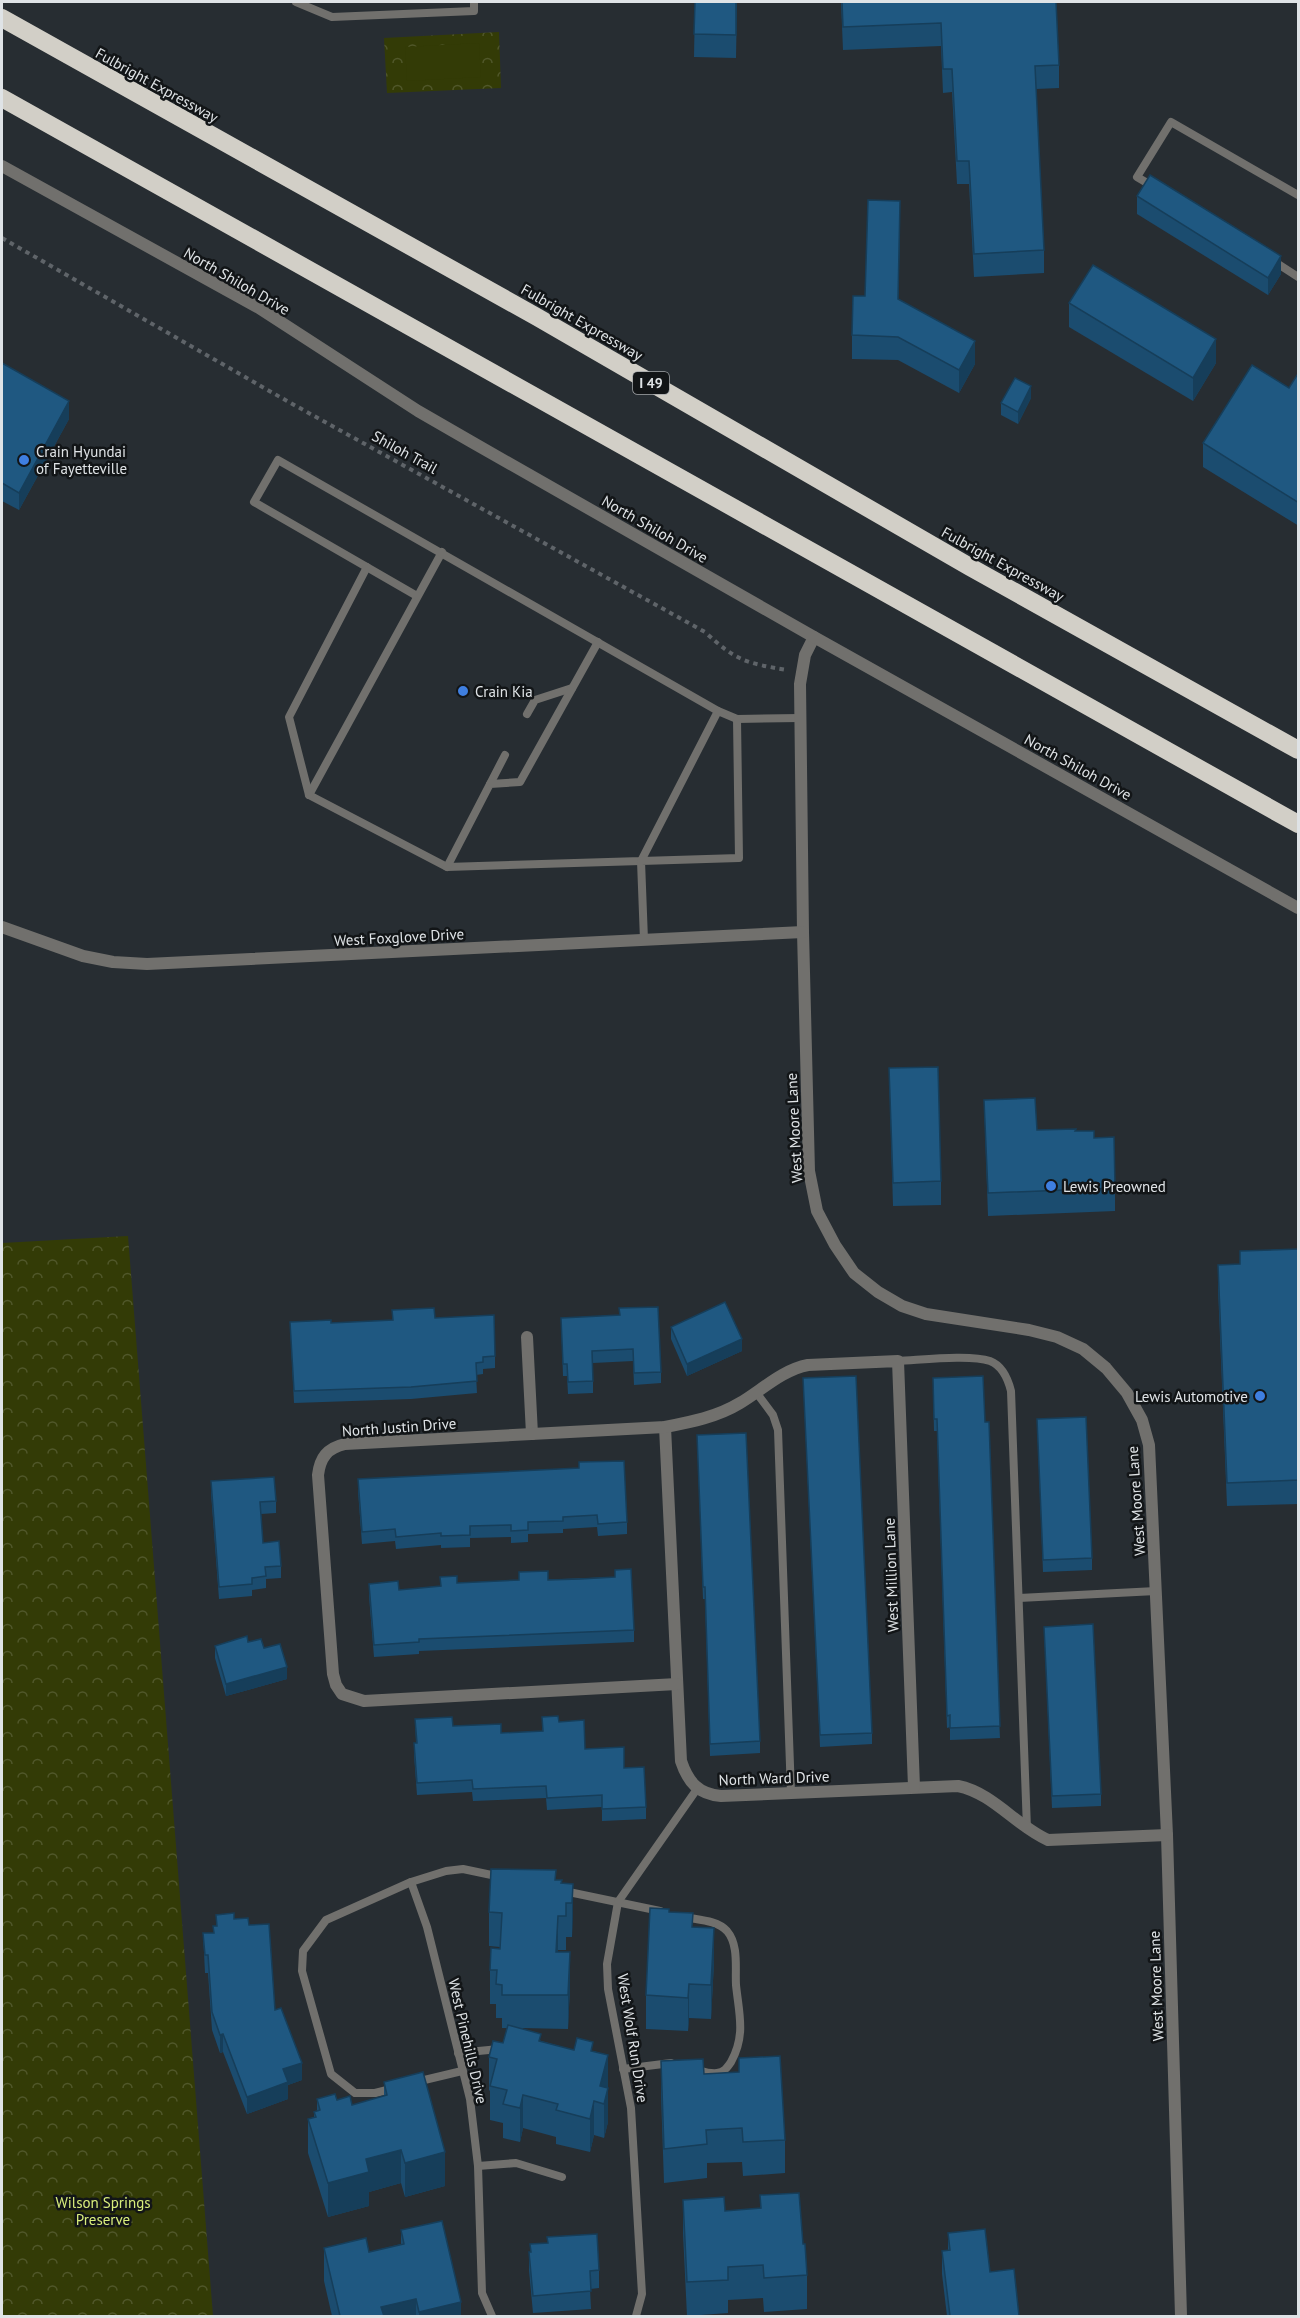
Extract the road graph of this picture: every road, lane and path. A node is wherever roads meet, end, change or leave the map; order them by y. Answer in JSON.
{"nodes":[{"id":1,"x":296,"y":2,"type":"edge"},
{"id":2,"x":474,"y":6,"type":"edge"},
{"id":3,"x":2,"y":18,"type":"edge"},
{"id":4,"x":2,"y":98,"type":"edge"},
{"id":5,"x":2,"y":166,"type":"edge"},
{"id":6,"x":1157,"y":189,"type":"edge"},
{"id":7,"x":1299,"y":195,"type":"edge"},
{"id":8,"x":2,"y":238,"type":"edge"},
{"id":9,"x":1268,"y":258,"type":"edge"},
{"id":10,"x":1299,"y":277,"type":"edge"},
{"id":11,"x":442,"y":552,"type":"junction"},
{"id":12,"x":367,"y":567,"type":"junction"},
{"id":13,"x":417,"y":596,"type":"junction"},
{"id":14,"x":813,"y":637,"type":"junction"},
{"id":15,"x":598,"y":642,"type":"junction"},
{"id":16,"x":802,"y":672,"type":"junction"},
{"id":17,"x":572,"y":688,"type":"junction"},
{"id":18,"x":718,"y":711,"type":"junction"},
{"id":19,"x":527,"y":714,"type":"dead end"},
{"id":20,"x":800,"y":718,"type":"junction"},
{"id":21,"x":737,"y":719,"type":"junction"},
{"id":22,"x":1299,"y":750,"type":"edge"},
{"id":23,"x":505,"y":755,"type":"dead end"},
{"id":24,"x":490,"y":784,"type":"junction"},
{"id":25,"x":309,"y":795,"type":"junction"},
{"id":26,"x":1299,"y":824,"type":"edge"},
{"id":27,"x":640,"y":861,"type":"junction"},
{"id":28,"x":447,"y":867,"type":"junction"},
{"id":29,"x":1299,"y":908,"type":"edge"},
{"id":30,"x":2,"y":927,"type":"edge"},
{"id":31,"x":803,"y":932,"type":"junction"},
{"id":32,"x":644,"y":940,"type":"junction"},
{"id":33,"x":527,"y":1337,"type":"dead end"},
{"id":34,"x":898,"y":1361,"type":"junction"},
{"id":35,"x":756,"y":1392,"type":"junction"},
{"id":36,"x":665,"y":1427,"type":"junction"},
{"id":37,"x":532,"y":1434,"type":"junction"},
{"id":38,"x":1156,"y":1591,"type":"junction"},
{"id":39,"x":1019,"y":1598,"type":"junction"},
{"id":40,"x":677,"y":1684,"type":"junction"},
{"id":41,"x":914,"y":1787,"type":"junction"},
{"id":42,"x":697,"y":1789,"type":"junction"},
{"id":43,"x":791,"y":1793,"type":"junction"},
{"id":44,"x":1027,"y":1828,"type":"junction"},
{"id":45,"x":1167,"y":1835,"type":"junction"},
{"id":46,"x":507,"y":1879,"type":"edge"},
{"id":47,"x":411,"y":1882,"type":"junction"},
{"id":48,"x":552,"y":1888,"type":"edge"},
{"id":49,"x":618,"y":1902,"type":"junction"},
{"id":50,"x":510,"y":2048,"type":"edge"},
{"id":51,"x":458,"y":2053,"type":"junction"},
{"id":52,"x":623,"y":2069,"type":"junction"},
{"id":53,"x":462,"y":2071,"type":"junction"},
{"id":54,"x":478,"y":2166,"type":"junction"},
{"id":55,"x":562,"y":2177,"type":"dead end"},
{"id":56,"x":492,"y":2316,"type":"edge"},
{"id":57,"x":636,"y":2316,"type":"edge"},
{"id":58,"x":1181,"y":2316,"type":"edge"}],
"edges":[{"from":1,"to":2,"type":"lane"},
{"from":3,"to":22,"type":"highway","name":"Fulbright Expressway","number":"I 49"},
{"from":4,"to":26,"type":"highway"},
{"from":5,"to":14,"type":"street","name":"North Shiloh Drive"},
{"from":6,"to":7,"type":"lane"},
{"from":8,"to":16,"type":"path","name":"Shiloh Trail"},
{"from":9,"to":10,"type":"lane"},
{"from":11,"to":12,"type":"lane"},
{"from":11,"to":13,"type":"lane"},
{"from":11,"to":15,"type":"lane"},
{"from":12,"to":13,"type":"lane"},
{"from":12,"to":25,"type":"lane"},
{"from":13,"to":25,"type":"lane"},
{"from":14,"to":16,"type":"street","name":"West Moore Lane"},
{"from":14,"to":29,"type":"street","name":"North Shiloh Drive"},
{"from":15,"to":17,"type":"lane"},
{"from":15,"to":18,"type":"lane"},
{"from":16,"to":20,"type":"street","name":"West Moore Lane"},
{"from":17,"to":19,"type":"lane"},
{"from":17,"to":24,"type":"lane"},
{"from":18,"to":21,"type":"lane"},
{"from":18,"to":27,"type":"lane"},
{"from":20,"to":21,"type":"lane"},
{"from":20,"to":31,"type":"street","name":"West Moore Lane"},
{"from":21,"to":27,"type":"lane"},
{"from":23,"to":24,"type":"lane"},
{"from":24,"to":28,"type":"lane"},
{"from":25,"to":28,"type":"lane"},
{"from":27,"to":28,"type":"lane"},
{"from":27,"to":32,"type":"lane"},
{"from":30,"to":32,"type":"street","name":"West Foxglove Drive"},
{"from":31,"to":32,"type":"street","name":"West Foxglove Drive"},
{"from":31,"to":38,"type":"street","name":"West Moore Lane"},
{"from":33,"to":37,"type":"street"},
{"from":34,"to":35,"type":"street","name":"North Justin Drive"},
{"from":34,"to":39,"type":"lane"},
{"from":34,"to":41,"type":"street","name":"West Million Lane"},
{"from":35,"to":36,"type":"street","name":"North Justin Drive"},
{"from":35,"to":43,"type":"lane"},
{"from":36,"to":37,"type":"street","name":"North Justin Drive"},
{"from":36,"to":40,"type":"street","name":"North Ward Drive"},
{"from":37,"to":40,"type":"street","name":"North Justin Drive"},
{"from":38,"to":39,"type":"lane"},
{"from":38,"to":45,"type":"street","name":"West Moore Lane"},
{"from":39,"to":44,"type":"lane"},
{"from":40,"to":42,"type":"street","name":"North Ward Drive"},
{"from":41,"to":43,"type":"street","name":"North Ward Drive"},
{"from":41,"to":44,"type":"street","name":"North Ward Drive"},
{"from":42,"to":43,"type":"street","name":"North Ward Drive"},
{"from":42,"to":49,"type":"lane","name":"West Wolf Run Drive"},
{"from":44,"to":45,"type":"street","name":"North Ward Drive"},
{"from":45,"to":58,"type":"street","name":"West Moore Lane"},
{"from":46,"to":47,"type":"lane"},
{"from":47,"to":51,"type":"lane","name":"West Pinehills Drive"},
{"from":47,"to":53,"type":"lane"},
{"from":48,"to":49,"type":"lane"},
{"from":49,"to":52,"type":"lane","name":"West Wolf Run Drive"},
{"from":49,"to":52,"type":"lane"},
{"from":50,"to":51,"type":"lane"},
{"from":51,"to":53,"type":"lane","name":"West Pinehills Drive"},
{"from":52,"to":57,"type":"lane","name":"West Wolf Run Drive"},
{"from":53,"to":54,"type":"lane","name":"West Pinehills Drive"},
{"from":54,"to":55,"type":"lane"},
{"from":54,"to":56,"type":"lane","name":"West Pinehills Drive"}]}
